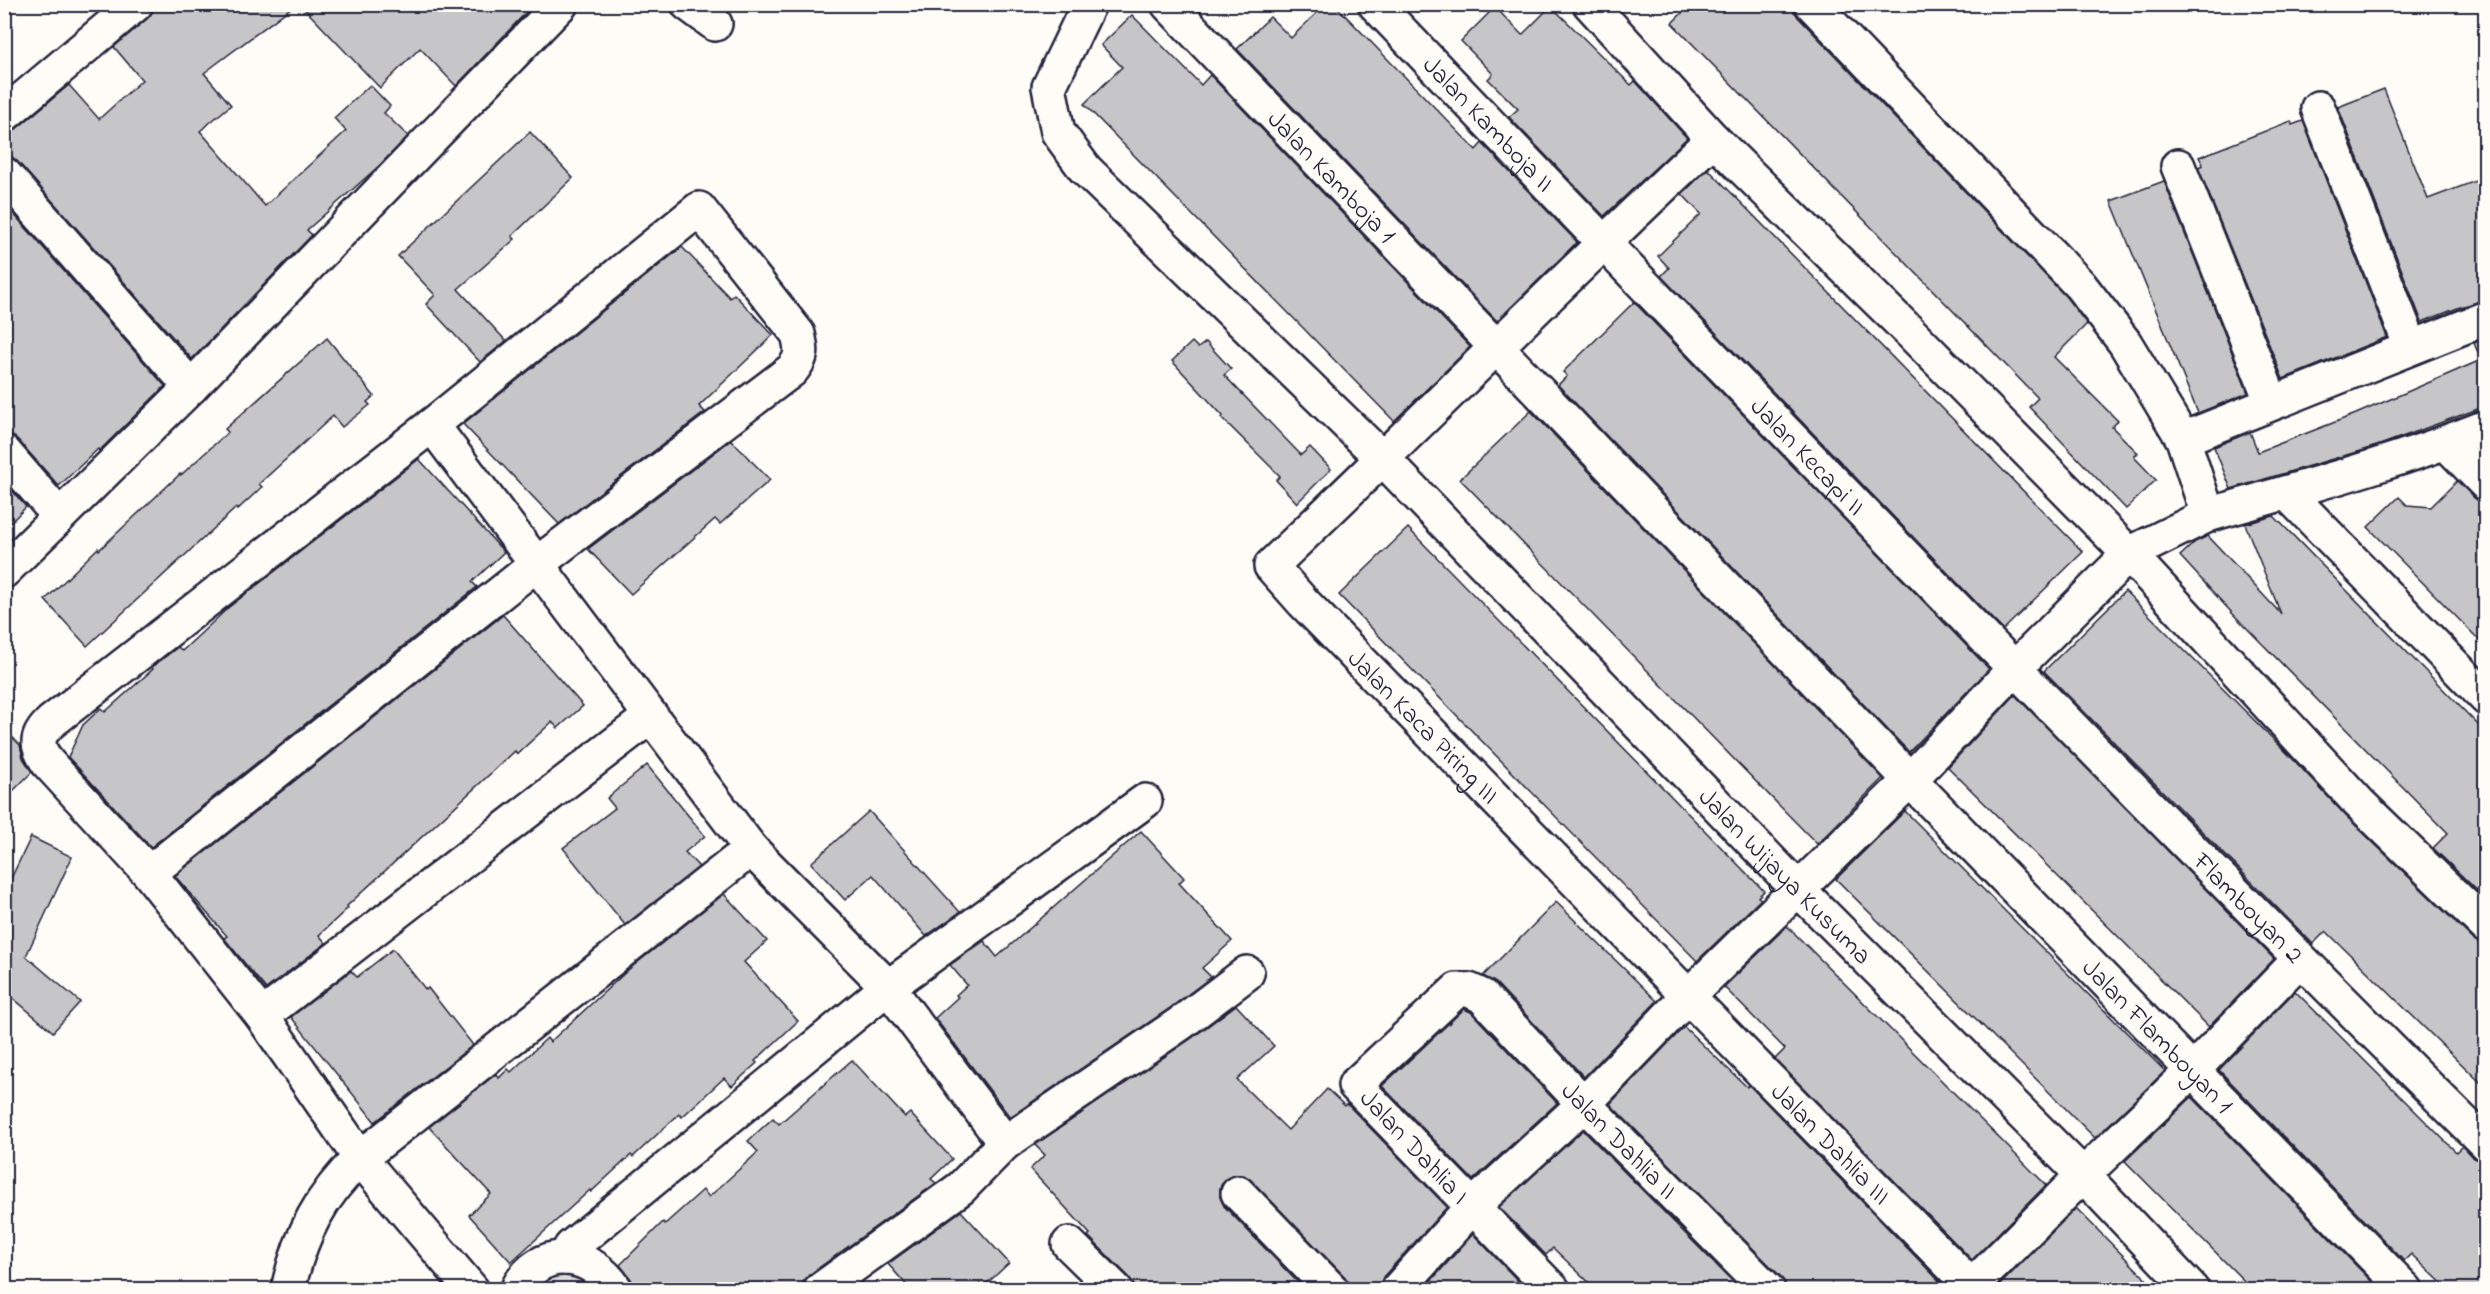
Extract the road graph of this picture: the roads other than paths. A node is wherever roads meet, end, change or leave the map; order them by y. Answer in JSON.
{"nodes":[{"id":1,"x":136,"y":4,"type":"edge"},
{"id":2,"x":561,"y":4,"type":"edge"},
{"id":3,"x":688,"y":4,"type":"edge"},
{"id":4,"x":1089,"y":4,"type":"edge"},
{"id":5,"x":1168,"y":4,"type":"edge"},
{"id":6,"x":1375,"y":4,"type":"edge"},
{"id":7,"x":1590,"y":4,"type":"edge"},
{"id":8,"x":1812,"y":4,"type":"edge"},
{"id":9,"x":715,"y":24,"type":"dead end"},
{"id":10,"x":2318,"y":108,"type":"dead end"},
{"id":11,"x":4,"y":115,"type":"edge"},
{"id":12,"x":1713,"y":139,"type":"junction"},
{"id":13,"x":2178,"y":166,"type":"dead end"},
{"id":14,"x":4,"y":174,"type":"edge"},
{"id":15,"x":1602,"y":242,"type":"junction"},
{"id":16,"x":2486,"y":318,"type":"edge"},
{"id":17,"x":2411,"y":347,"type":"junction"},
{"id":18,"x":1497,"y":349,"type":"junction"},
{"id":19,"x":191,"y":387,"type":"junction"},
{"id":20,"x":2272,"y":403,"type":"junction"},
{"id":21,"x":432,"y":424,"type":"junction"},
{"id":22,"x":2486,"y":427,"type":"edge"},
{"id":23,"x":2183,"y":439,"type":"junction"},
{"id":24,"x":2446,"y":443,"type":"junction"},
{"id":25,"x":4,"y":452,"type":"edge"},
{"id":26,"x":1383,"y":459,"type":"junction"},
{"id":27,"x":2486,"y":484,"type":"edge"},
{"id":28,"x":2287,"y":493,"type":"junction"},
{"id":29,"x":2208,"y":515,"type":"junction"},
{"id":30,"x":59,"y":516,"type":"junction"},
{"id":31,"x":2129,"y":554,"type":"junction"},
{"id":32,"x":538,"y":563,"type":"junction"},
{"id":33,"x":4,"y":571,"type":"edge"},
{"id":34,"x":2014,"y":669,"type":"junction"},
{"id":35,"x":2486,"y":698,"type":"edge"},
{"id":36,"x":651,"y":716,"type":"junction"},
{"id":37,"x":1910,"y":780,"type":"junction"},
{"id":38,"x":1145,"y":801,"type":"dead end"},
{"id":39,"x":751,"y":849,"type":"junction"},
{"id":40,"x":149,"y":873,"type":"junction"},
{"id":41,"x":1798,"y":889,"type":"junction"},
{"id":42,"x":2486,"y":926,"type":"edge"},
{"id":43,"x":2299,"y":960,"type":"junction"},
{"id":44,"x":1247,"y":973,"type":"dead end"},
{"id":45,"x":888,"y":987,"type":"junction"},
{"id":46,"x":1469,"y":990,"type":"joint"},
{"id":47,"x":1689,"y":995,"type":"junction"},
{"id":48,"x":262,"y":1016,"type":"junction"},
{"id":49,"x":2193,"y":1070,"type":"junction"},
{"id":50,"x":1584,"y":1104,"type":"junction"},
{"id":51,"x":1005,"y":1143,"type":"junction"},
{"id":52,"x":2486,"y":1144,"type":"edge"},
{"id":53,"x":360,"y":1158,"type":"junction"},
{"id":54,"x":2083,"y":1175,"type":"junction"},
{"id":55,"x":1238,"y":1193,"type":"dead end"},
{"id":56,"x":1472,"y":1208,"type":"junction"},
{"id":57,"x":1069,"y":1244,"type":"dead end"},
{"id":58,"x":565,"y":1258,"type":"junction"},
{"id":59,"x":1972,"y":1288,"type":"edge"},
{"id":60,"x":288,"y":1290,"type":"edge"},
{"id":61,"x":472,"y":1290,"type":"edge"},
{"id":62,"x":517,"y":1290,"type":"edge"},
{"id":63,"x":616,"y":1290,"type":"edge"},
{"id":64,"x":820,"y":1290,"type":"edge"},
{"id":65,"x":1116,"y":1290,"type":"edge"},
{"id":66,"x":1332,"y":1290,"type":"edge"},
{"id":67,"x":1396,"y":1290,"type":"edge"},
{"id":68,"x":1553,"y":1290,"type":"edge"},
{"id":69,"x":1768,"y":1290,"type":"edge"},
{"id":70,"x":2192,"y":1290,"type":"edge"},
{"id":71,"x":2406,"y":1290,"type":"edge"}],
"edges":[{"from":1,"to":11,"type":"street"},
{"from":2,"to":19,"type":"street"},
{"from":3,"to":9,"type":"street"},
{"from":4,"to":26,"type":"street","name":"Jalan Wijaya Kusuma"},
{"from":5,"to":18,"type":"street","name":"Jalan Kamboja 1"},
{"from":6,"to":15,"type":"street","name":"Jalan Kamboja II"},
{"from":7,"to":12,"type":"street"},
{"from":8,"to":23,"type":"street"},
{"from":10,"to":17,"type":"street"},
{"from":12,"to":15,"type":"street"},
{"from":12,"to":31,"type":"street"},
{"from":13,"to":20,"type":"street"},
{"from":14,"to":19,"type":"street"},
{"from":15,"to":18,"type":"street"},
{"from":15,"to":34,"type":"street","name":"Jalan Kecapi II"},
{"from":16,"to":17,"type":"street"},
{"from":17,"to":20,"type":"street"},
{"from":18,"to":26,"type":"street"},
{"from":18,"to":37,"type":"street","name":"Jalan Kamboja 1"},
{"from":19,"to":30,"type":"street"},
{"from":20,"to":23,"type":"street"},
{"from":21,"to":32,"type":"street"},
{"from":21,"to":32,"type":"street"},
{"from":21,"to":40,"type":"street"},
{"from":22,"to":24,"type":"street"},
{"from":23,"to":29,"type":"street"},
{"from":24,"to":27,"type":"street"},
{"from":24,"to":28,"type":"street"},
{"from":25,"to":30,"type":"street"},
{"from":26,"to":41,"type":"street","name":"Jalan Wijaya Kusuma"},
{"from":26,"to":47,"type":"street","name":"Jalan Kaca Piring III"},
{"from":28,"to":29,"type":"street"},
{"from":28,"to":35,"type":"street"},
{"from":29,"to":31,"type":"street"},
{"from":30,"to":33,"type":"street"},
{"from":31,"to":34,"type":"street"},
{"from":31,"to":42,"type":"street"},
{"from":32,"to":36,"type":"street"},
{"from":32,"to":40,"type":"street"},
{"from":34,"to":37,"type":"street"},
{"from":34,"to":43,"type":"street","name":"Flamboyan 2"},
{"from":36,"to":39,"type":"street"},
{"from":36,"to":48,"type":"street"},
{"from":37,"to":41,"type":"street"},
{"from":37,"to":49,"type":"street","name":"Jalan Flamboyan 1"},
{"from":38,"to":45,"type":"street"},
{"from":39,"to":45,"type":"street"},
{"from":39,"to":53,"type":"street"},
{"from":40,"to":48,"type":"street"},
{"from":41,"to":47,"type":"street"},
{"from":41,"to":54,"type":"street","name":"Jalan Wijaya Kusuma"},
{"from":43,"to":49,"type":"street"},
{"from":43,"to":52,"type":"street","name":"Flamboyan 2"},
{"from":44,"to":51,"type":"street"},
{"from":45,"to":51,"type":"street"},
{"from":45,"to":58,"type":"street"},
{"from":46,"to":50,"type":"street","name":"Jalan Dahlia II"},
{"from":46,"to":56,"type":"street","name":"Jalan Dahlia I"},
{"from":47,"to":50,"type":"street"},
{"from":47,"to":59,"type":"street","name":"Jalan Dahlia III"},
{"from":48,"to":53,"type":"street"},
{"from":49,"to":54,"type":"street"},
{"from":49,"to":71,"type":"street","name":"Jalan Flamboyan 1"},
{"from":50,"to":56,"type":"street"},
{"from":50,"to":69,"type":"street","name":"Jalan Dahlia II"},
{"from":51,"to":64,"type":"street"},
{"from":53,"to":60,"type":"street"},
{"from":53,"to":61,"type":"street"},
{"from":54,"to":59,"type":"street"},
{"from":54,"to":70,"type":"street","name":"Jalan Wijaya Kusuma"},
{"from":55,"to":66,"type":"street"},
{"from":56,"to":67,"type":"street"},
{"from":56,"to":68,"type":"street","name":"Jalan Dahlia I"},
{"from":57,"to":65,"type":"street"},
{"from":58,"to":62,"type":"street"},
{"from":58,"to":63,"type":"street"}]}
